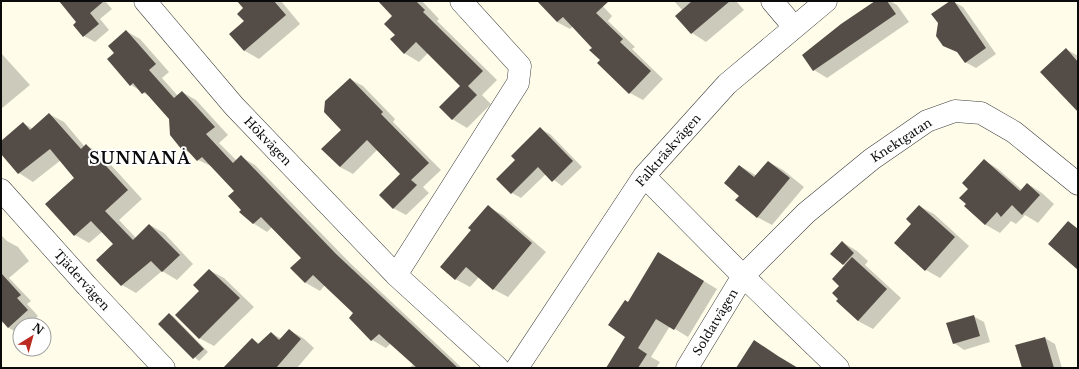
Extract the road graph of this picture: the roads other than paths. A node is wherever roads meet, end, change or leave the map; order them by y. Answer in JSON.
{"nodes":[{"id":1,"x":144,"y":1,"type":"edge"},
{"id":2,"x":462,"y":1,"type":"edge"},
{"id":3,"x":772,"y":1,"type":"edge"},
{"id":4,"x":826,"y":1,"type":"edge"},
{"id":5,"x":794,"y":27,"type":"junction"},
{"id":6,"x":644,"y":176,"type":"junction"},
{"id":7,"x":1078,"y":184,"type":"edge"},
{"id":8,"x":1,"y":190,"type":"edge"},
{"id":9,"x":396,"y":275,"type":"junction"},
{"id":10,"x":743,"y":276,"type":"junction"},
{"id":11,"x":164,"y":368,"type":"edge"},
{"id":12,"x":498,"y":368,"type":"edge"},
{"id":13,"x":517,"y":368,"type":"edge"},
{"id":14,"x":687,"y":368,"type":"edge"},
{"id":15,"x":838,"y":368,"type":"edge"}],
"edges":[{"from":1,"to":9,"type":"street","name":"Hökvägen"},
{"from":2,"to":9,"type":"street"},
{"from":3,"to":5,"type":"street"},
{"from":4,"to":5,"type":"street","name":"Falkträskvägen"},
{"from":5,"to":6,"type":"street","name":"Falkträskvägen"},
{"from":6,"to":10,"type":"street"},
{"from":6,"to":13,"type":"street","name":"Falkträskvägen"},
{"from":7,"to":10,"type":"street","name":"Knektgatan"},
{"from":8,"to":11,"type":"street","name":"Tjädervägen"},
{"from":9,"to":12,"type":"street","name":"Hökvägen"},
{"from":10,"to":14,"type":"street","name":"Soldatvägen"},
{"from":10,"to":15,"type":"street"}]}
